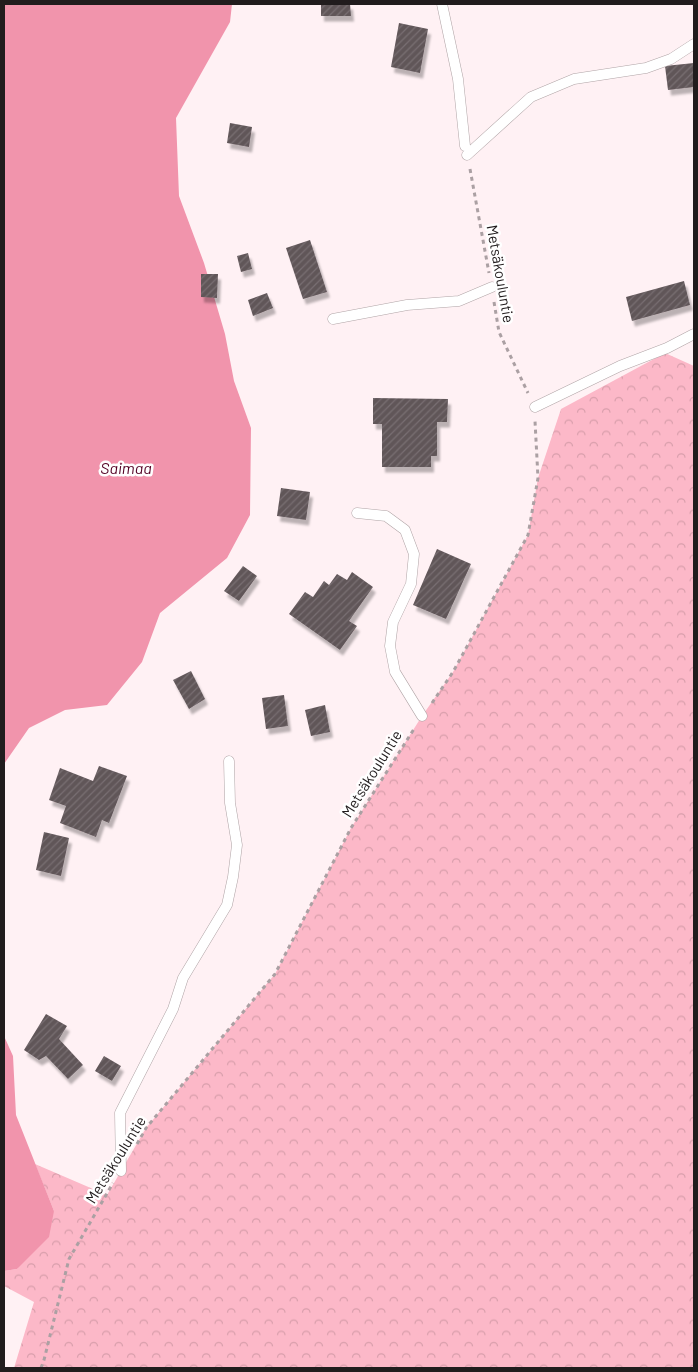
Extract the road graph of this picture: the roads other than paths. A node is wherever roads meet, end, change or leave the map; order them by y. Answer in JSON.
{"nodes":[{"id":1,"x":442,"y":4,"type":"edge"},
{"id":2,"x":694,"y":44,"type":"edge"},
{"id":3,"x":492,"y":287,"type":"road end"},
{"id":4,"x":333,"y":319,"type":"dead end"},
{"id":5,"x":694,"y":334,"type":"edge"},
{"id":6,"x":535,"y":407,"type":"road end"},
{"id":7,"x":357,"y":513,"type":"dead end"},
{"id":8,"x":422,"y":716,"type":"road end"},
{"id":9,"x":229,"y":761,"type":"dead end"},
{"id":10,"x":121,"y":1171,"type":"road end"}],
"edges":[{"from":1,"to":2,"type":"lane"},
{"from":3,"to":4,"type":"lane"},
{"from":5,"to":6,"type":"lane"},
{"from":7,"to":8,"type":"lane"},
{"from":9,"to":10,"type":"lane"}]}
